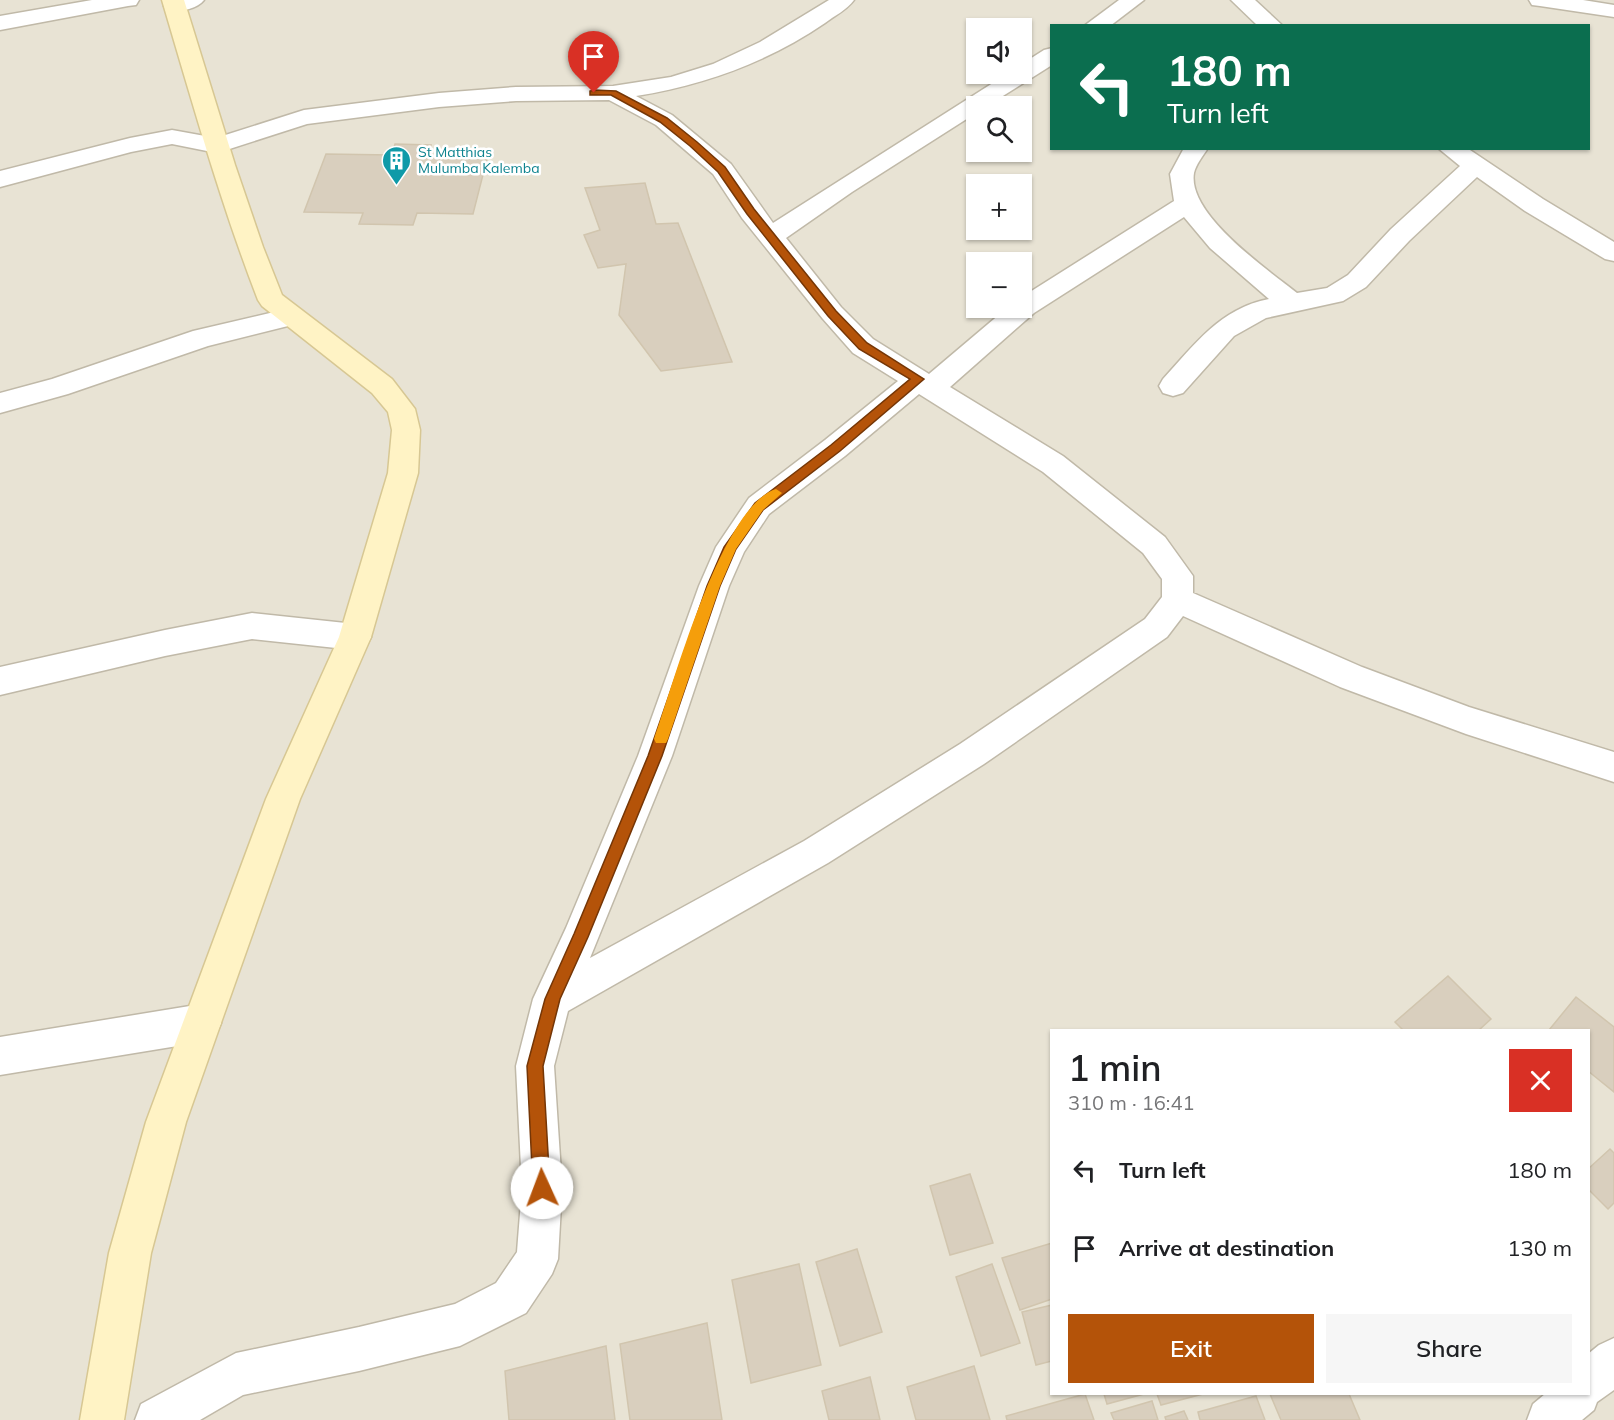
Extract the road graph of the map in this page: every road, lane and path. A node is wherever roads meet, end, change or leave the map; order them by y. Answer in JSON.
{"nodes":[{"id":1,"x":128,"y":0,"type":"edge"},
{"id":2,"x":843,"y":0,"type":"edge"},
{"id":3,"x":1133,"y":0,"type":"edge"},
{"id":4,"x":1242,"y":0,"type":"edge"},
{"id":5,"x":1540,"y":0,"type":"edge"},
{"id":6,"x":180,"y":2,"type":"edge"},
{"id":7,"x":1614,"y":11,"type":"edge"},
{"id":8,"x":0,"y":23,"type":"edge"},
{"id":9,"x":1098,"y":24,"type":"edge"},
{"id":10,"x":1270,"y":24,"type":"edge"},
{"id":11,"x":1050,"y":56,"type":"edge"},
{"id":12,"x":613,"y":93,"type":"junction"},
{"id":13,"x":217,"y":146,"type":"junction"},
{"id":14,"x":1195,"y":150,"type":"edge"},
{"id":15,"x":1453,"y":150,"type":"edge"},
{"id":16,"x":1475,"y":166,"type":"junction"},
{"id":17,"x":0,"y":179,"type":"edge"},
{"id":18,"x":1187,"y":204,"type":"junction"},
{"id":19,"x":771,"y":236,"type":"junction"},
{"id":20,"x":1614,"y":253,"type":"edge"},
{"id":21,"x":1291,"y":303,"type":"junction"},
{"id":22,"x":291,"y":317,"type":"junction"},
{"id":23,"x":924,"y":383,"type":"junction"},
{"id":24,"x":1173,"y":386,"type":"dead end"},
{"id":25,"x":0,"y":403,"type":"edge"},
{"id":26,"x":1177,"y":600,"type":"junction"},
{"id":27,"x":355,"y":637,"type":"junction"},
{"id":28,"x":0,"y":681,"type":"edge"},
{"id":29,"x":1614,"y":767,"type":"edge"},
{"id":30,"x":552,"y":999,"type":"junction"},
{"id":31,"x":202,"y":1023,"type":"junction"},
{"id":32,"x":0,"y":1056,"type":"edge"},
{"id":33,"x":1614,"y":1360,"type":"edge"},
{"id":34,"x":1590,"y":1382,"type":"edge"},
{"id":35,"x":1577,"y":1395,"type":"edge"},
{"id":36,"x":102,"y":1420,"type":"edge"},
{"id":37,"x":157,"y":1420,"type":"edge"},
{"id":38,"x":1549,"y":1420,"type":"edge"}],
"edges":[{"from":1,"to":8,"type":"street"},
{"from":2,"to":12,"type":"street"},
{"from":3,"to":9,"type":"street"},
{"from":4,"to":10,"type":"street"},
{"from":5,"to":7,"type":"street"},
{"from":6,"to":13,"type":"street"},
{"from":11,"to":19,"type":"street"},
{"from":12,"to":13,"type":"street"},
{"from":12,"to":19,"type":"street"},
{"from":13,"to":17,"type":"street"},
{"from":13,"to":22,"type":"street"},
{"from":14,"to":18,"type":"street"},
{"from":15,"to":16,"type":"street"},
{"from":16,"to":20,"type":"street"},
{"from":16,"to":21,"type":"street"},
{"from":18,"to":21,"type":"street"},
{"from":18,"to":23,"type":"street"},
{"from":19,"to":23,"type":"street"},
{"from":21,"to":24,"type":"street"},
{"from":22,"to":25,"type":"street"},
{"from":22,"to":27,"type":"street"},
{"from":23,"to":26,"type":"street"},
{"from":23,"to":30,"type":"street"},
{"from":26,"to":29,"type":"street"},
{"from":26,"to":30,"type":"street"},
{"from":27,"to":28,"type":"street"},
{"from":27,"to":31,"type":"street"},
{"from":30,"to":37,"type":"street"},
{"from":31,"to":32,"type":"street"},
{"from":31,"to":36,"type":"street"},
{"from":33,"to":34,"type":"street"},
{"from":35,"to":38,"type":"street"}]}
